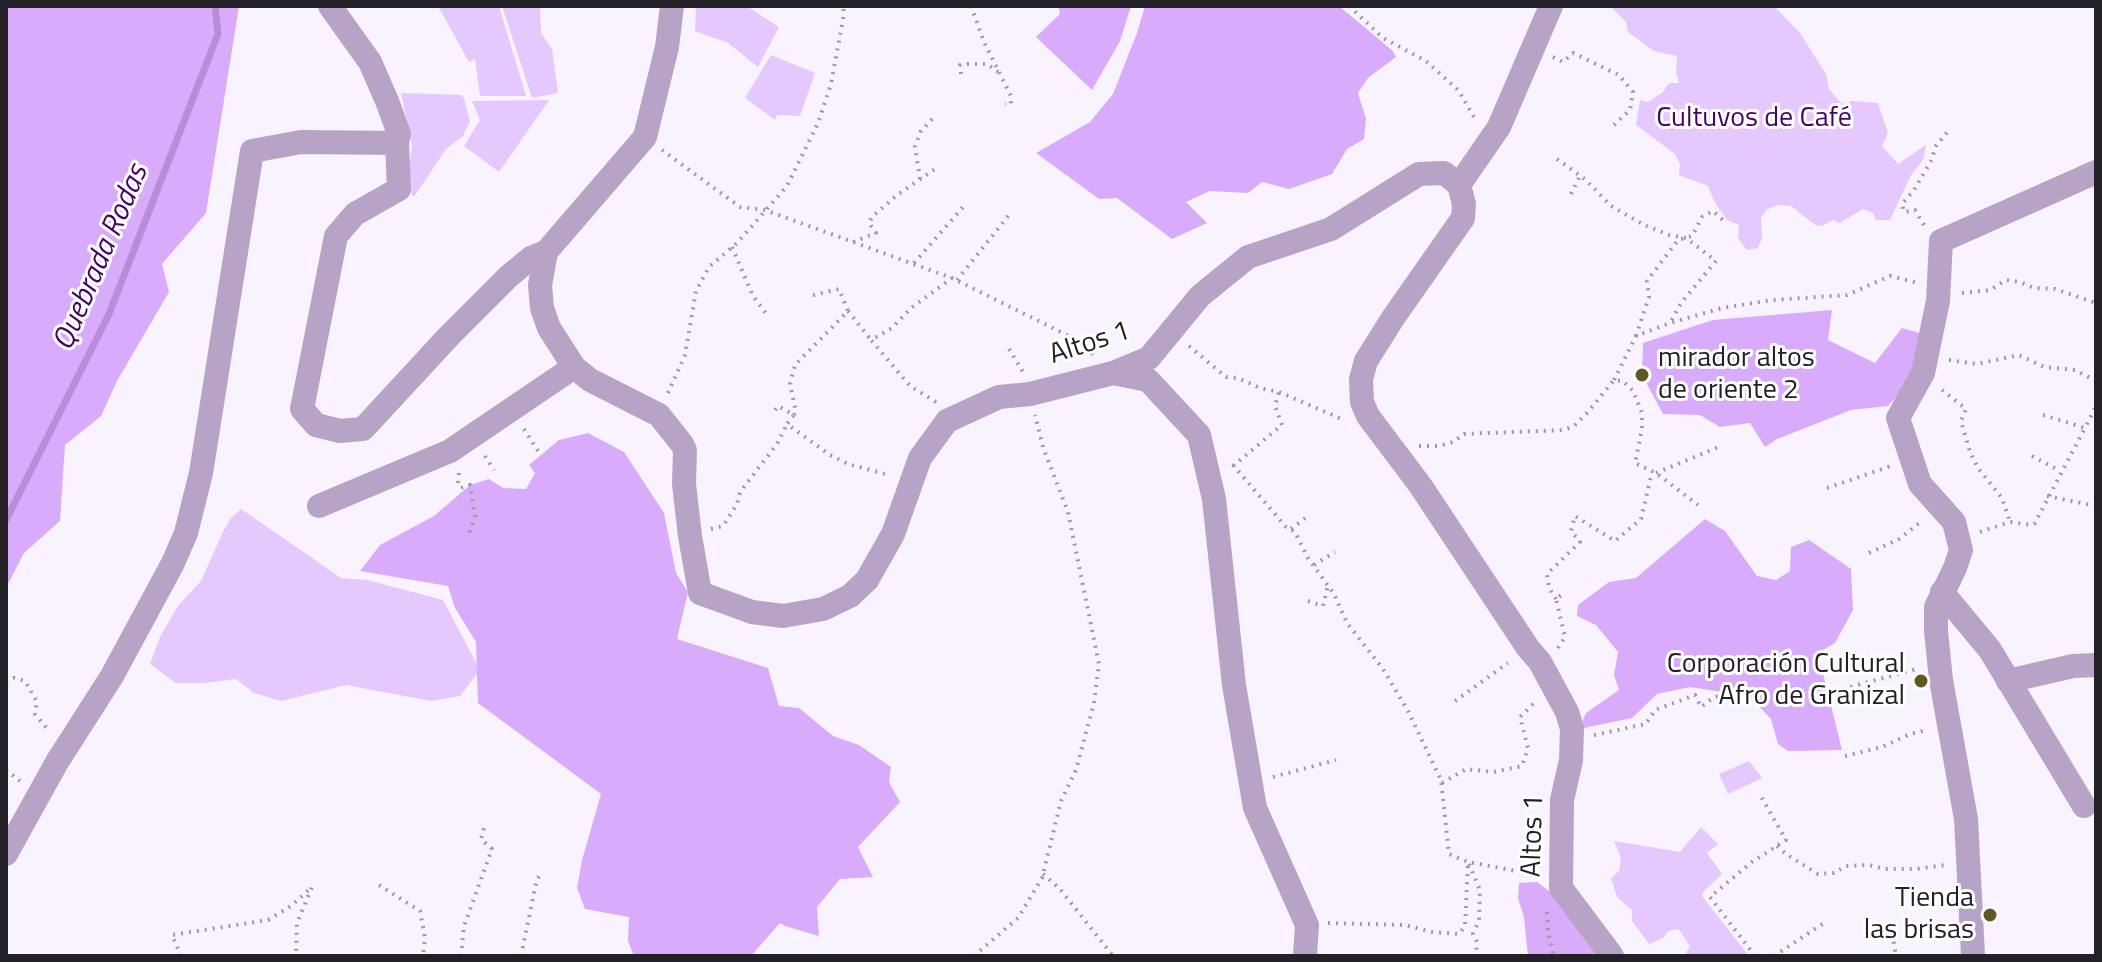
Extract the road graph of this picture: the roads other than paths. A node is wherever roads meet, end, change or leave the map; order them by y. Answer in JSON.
{"nodes":[{"id":1,"x":330,"y":6,"type":"edge"},
{"id":2,"x":672,"y":6,"type":"edge"},
{"id":3,"x":1551,"y":6,"type":"edge"},
{"id":4,"x":397,"y":143,"type":"junction"},
{"id":5,"x":2096,"y":172,"type":"edge"},
{"id":6,"x":1459,"y":185,"type":"junction"},
{"id":7,"x":546,"y":252,"type":"junction"},
{"id":8,"x":574,"y":367,"type":"junction"},
{"id":9,"x":1113,"y":373,"type":"junction"},
{"id":10,"x":319,"y":506,"type":"dead end"},
{"id":11,"x":1942,"y":592,"type":"junction"},
{"id":12,"x":2096,"y":665,"type":"edge"},
{"id":13,"x":2008,"y":681,"type":"junction"},
{"id":14,"x":2084,"y":806,"type":"dead end"},
{"id":15,"x":6,"y":854,"type":"edge"},
{"id":16,"x":1305,"y":956,"type":"edge"},
{"id":17,"x":1612,"y":956,"type":"edge"},
{"id":18,"x":1973,"y":956,"type":"edge"}],
"edges":[{"from":1,"to":4,"type":"street"},
{"from":2,"to":7,"type":"street"},
{"from":3,"to":6,"type":"street"},
{"from":4,"to":7,"type":"street"},
{"from":4,"to":15,"type":"street"},
{"from":5,"to":11,"type":"street"},
{"from":6,"to":9,"type":"street","name":"Altos 1"},
{"from":6,"to":17,"type":"street","name":"Altos 1"},
{"from":7,"to":8,"type":"street","name":"Altos 1"},
{"from":8,"to":9,"type":"street","name":"Altos 1"},
{"from":8,"to":10,"type":"street"},
{"from":9,"to":16,"type":"street"},
{"from":11,"to":13,"type":"street"},
{"from":11,"to":18,"type":"street"},
{"from":12,"to":13,"type":"street"},
{"from":13,"to":14,"type":"street"}]}
